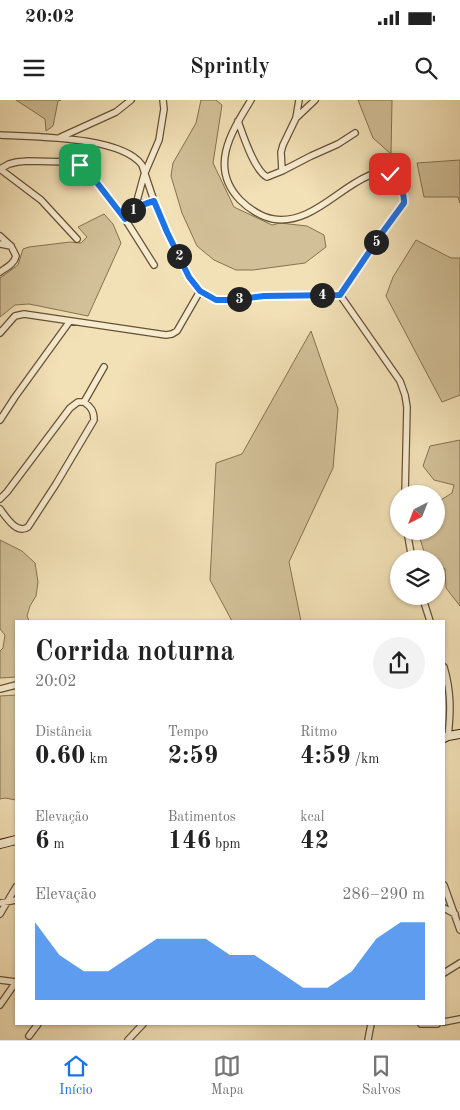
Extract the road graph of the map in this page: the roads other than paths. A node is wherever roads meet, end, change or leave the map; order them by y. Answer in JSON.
{"nodes":[{"id":1,"x":131,"y":100,"type":"edge"},
{"id":2,"x":163,"y":100,"type":"edge"},
{"id":3,"x":251,"y":100,"type":"edge"},
{"id":4,"x":299,"y":100,"type":"edge"},
{"id":5,"x":315,"y":100,"type":"edge"},
{"id":6,"x":296,"y":118,"type":"junction"},
{"id":7,"x":238,"y":121,"type":"junction"},
{"id":8,"x":355,"y":133,"type":"dead end"},
{"id":9,"x":0,"y":135,"type":"edge"},
{"id":10,"x":60,"y":138,"type":"junction"},
{"id":11,"x":0,"y":169,"type":"edge"},
{"id":12,"x":282,"y":171,"type":"junction"},
{"id":13,"x":144,"y":175,"type":"junction"},
{"id":14,"x":154,"y":201,"type":"junction"},
{"id":15,"x":135,"y":208,"type":"junction"},
{"id":16,"x":125,"y":219,"type":"junction"},
{"id":17,"x":0,"y":236,"type":"edge"},
{"id":18,"x":77,"y":239,"type":"dead end"},
{"id":19,"x":0,"y":244,"type":"edge"},
{"id":20,"x":11,"y":246,"type":"junction"},
{"id":21,"x":154,"y":265,"type":"dead end"},
{"id":22,"x":0,"y":272,"type":"edge"},
{"id":23,"x":200,"y":291,"type":"junction"},
{"id":24,"x":340,"y":295,"type":"junction"},
{"id":25,"x":70,"y":321,"type":"junction"},
{"id":26,"x":0,"y":333,"type":"edge"},
{"id":27,"x":104,"y":368,"type":"dead end"},
{"id":28,"x":84,"y":402,"type":"junction"},
{"id":29,"x":0,"y":420,"type":"edge"},
{"id":30,"x":405,"y":485,"type":"edge"},
{"id":31,"x":0,"y":500,"type":"edge"},
{"id":32,"x":0,"y":509,"type":"edge"},
{"id":33,"x":425,"y":605,"type":"edge"},
{"id":34,"x":430,"y":620,"type":"edge"},
{"id":35,"x":445,"y":670,"type":"edge"},
{"id":36,"x":15,"y":686,"type":"edge"},
{"id":37,"x":0,"y":689,"type":"edge"},
{"id":38,"x":460,"y":734,"type":"edge"},
{"id":39,"x":446,"y":737,"type":"edge"},
{"id":40,"x":15,"y":840,"type":"edge"},
{"id":41,"x":0,"y":844,"type":"edge"},
{"id":42,"x":445,"y":888,"type":"edge"},
{"id":43,"x":15,"y":889,"type":"edge"},
{"id":44,"x":15,"y":900,"type":"edge"},
{"id":45,"x":8,"y":901,"type":"junction"},
{"id":46,"x":0,"y":903,"type":"edge"},
{"id":47,"x":445,"y":909,"type":"edge"},
{"id":48,"x":0,"y":914,"type":"edge"},
{"id":49,"x":455,"y":914,"type":"junction"},
{"id":50,"x":460,"y":930,"type":"edge"},
{"id":51,"x":460,"y":963,"type":"edge"},
{"id":52,"x":445,"y":972,"type":"edge"},
{"id":53,"x":0,"y":980,"type":"edge"},
{"id":54,"x":15,"y":982,"type":"edge"},
{"id":55,"x":15,"y":983,"type":"edge"},
{"id":56,"x":0,"y":1005,"type":"edge"},
{"id":57,"x":460,"y":1019,"type":"edge"},
{"id":58,"x":445,"y":1022,"type":"edge"},
{"id":59,"x":37,"y":1025,"type":"edge"},
{"id":60,"x":142,"y":1025,"type":"edge"},
{"id":61,"x":371,"y":1025,"type":"edge"},
{"id":62,"x":29,"y":1036,"type":"dead end"},
{"id":63,"x":128,"y":1040,"type":"edge"},
{"id":64,"x":368,"y":1040,"type":"edge"}],
"edges":[{"from":1,"to":10,"type":"street"},
{"from":2,"to":13,"type":"street"},
{"from":3,"to":7,"type":"street"},
{"from":4,"to":6,"type":"street"},
{"from":5,"to":6,"type":"street"},
{"from":6,"to":12,"type":"street"},
{"from":7,"to":12,"type":"street"},
{"from":7,"to":24,"type":"street"},
{"from":8,"to":12,"type":"street"},
{"from":9,"to":10,"type":"street"},
{"from":10,"to":13,"type":"street"},
{"from":11,"to":16,"type":"street"},
{"from":11,"to":18,"type":"street"},
{"from":13,"to":14,"type":"street"},
{"from":13,"to":15,"type":"street"},
{"from":14,"to":15,"type":"street"},
{"from":14,"to":23,"type":"street"},
{"from":15,"to":16,"type":"street"},
{"from":16,"to":21,"type":"street"},
{"from":17,"to":20,"type":"street"},
{"from":19,"to":20,"type":"street"},
{"from":20,"to":22,"type":"street"},
{"from":23,"to":24,"type":"street"},
{"from":23,"to":25,"type":"street"},
{"from":24,"to":30,"type":"street"},
{"from":25,"to":26,"type":"street"},
{"from":25,"to":29,"type":"street"},
{"from":27,"to":28,"type":"street"},
{"from":28,"to":31,"type":"street"},
{"from":28,"to":32,"type":"street"},
{"from":33,"to":34,"type":"street"},
{"from":35,"to":39,"type":"street"},
{"from":36,"to":37,"type":"street"},
{"from":38,"to":39,"type":"street"},
{"from":40,"to":41,"type":"street"},
{"from":42,"to":49,"type":"street"},
{"from":43,"to":45,"type":"street"},
{"from":44,"to":45,"type":"street"},
{"from":45,"to":46,"type":"street"},
{"from":45,"to":48,"type":"street"},
{"from":47,"to":49,"type":"street"},
{"from":49,"to":50,"type":"street"},
{"from":51,"to":52,"type":"street"},
{"from":53,"to":54,"type":"street"},
{"from":55,"to":56,"type":"street"},
{"from":57,"to":58,"type":"street"},
{"from":59,"to":62,"type":"street"},
{"from":60,"to":63,"type":"street"},
{"from":61,"to":64,"type":"street"}]}
